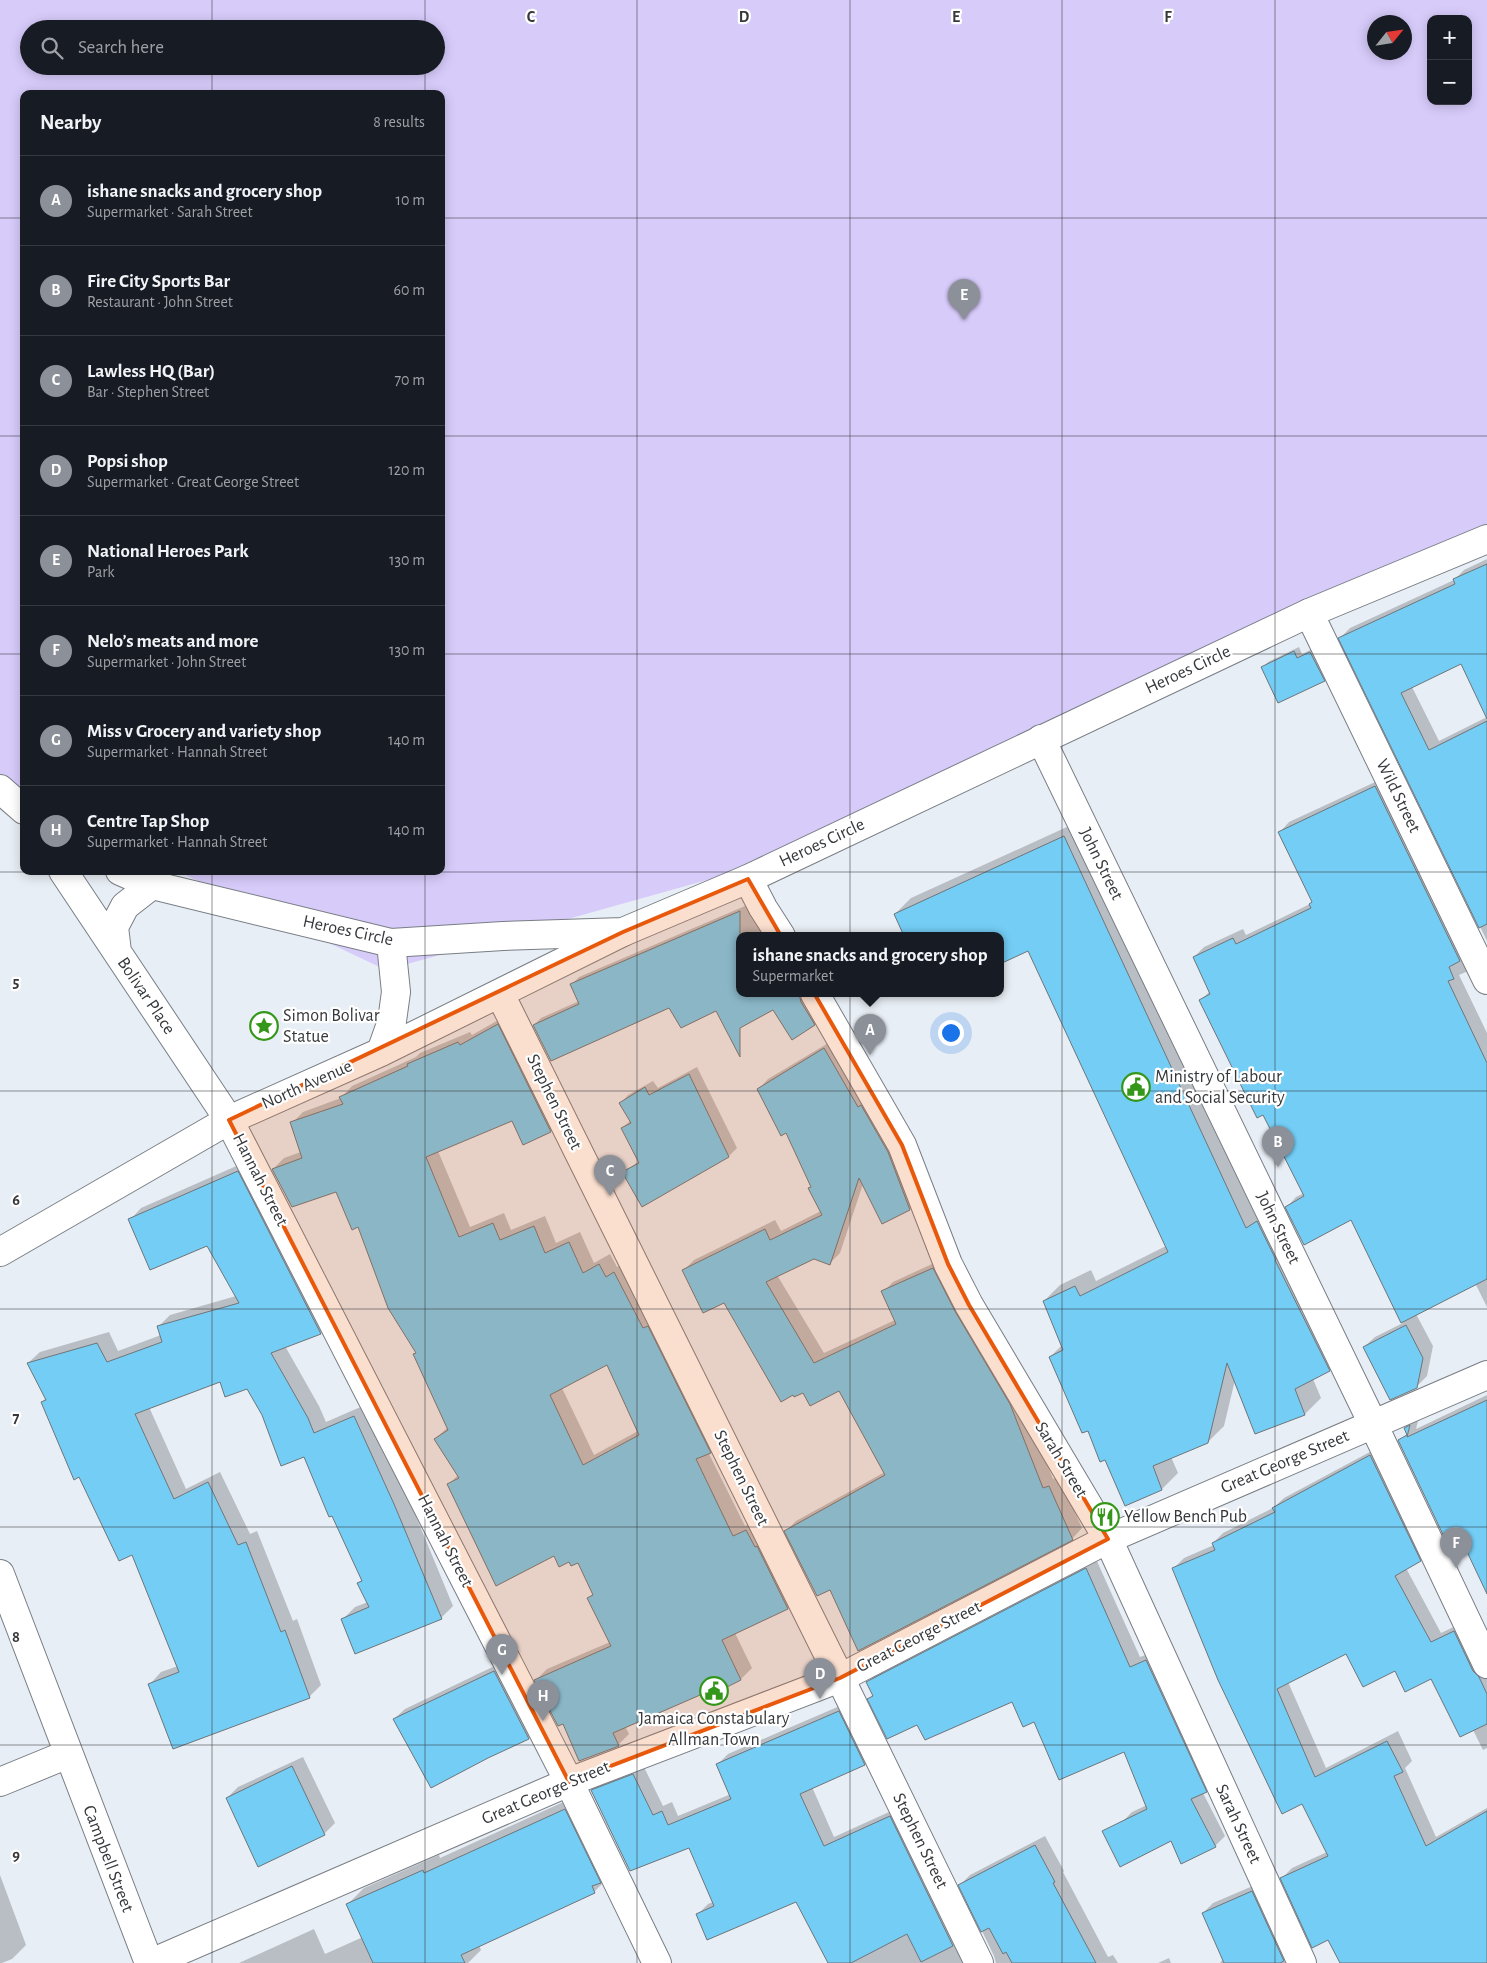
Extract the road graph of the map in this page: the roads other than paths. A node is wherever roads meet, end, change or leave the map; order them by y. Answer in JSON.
{"nodes":[{"id":1,"x":1487,"y":539,"type":"edge"},
{"id":2,"x":1309,"y":613,"type":"junction"},
{"id":3,"x":1041,"y":740,"type":"junction"},
{"id":4,"x":0,"y":789,"type":"edge"},
{"id":5,"x":20,"y":807,"type":"edge"},
{"id":6,"x":66,"y":875,"type":"edge"},
{"id":7,"x":129,"y":875,"type":"edge"},
{"id":8,"x":748,"y":879,"type":"junction"},
{"id":9,"x":152,"y":885,"type":"junction"},
{"id":10,"x":622,"y":932,"type":"junction"},
{"id":11,"x":778,"y":932,"type":"edge"},
{"id":12,"x":391,"y":943,"type":"junction"},
{"id":13,"x":117,"y":952,"type":"junction"},
{"id":14,"x":1487,"y":980,"type":"edge"},
{"id":15,"x":500,"y":994,"type":"junction"},
{"id":16,"x":817,"y":997,"type":"edge"},
{"id":17,"x":381,"y":1052,"type":"junction"},
{"id":18,"x":229,"y":1120,"type":"junction"},
{"id":19,"x":0,"y":1252,"type":"edge"},
{"id":20,"x":1487,"y":1375,"type":"edge"},
{"id":21,"x":1373,"y":1424,"type":"junction"},
{"id":22,"x":1108,"y":1539,"type":"junction"},
{"id":23,"x":0,"y":1574,"type":"edge"},
{"id":24,"x":1487,"y":1664,"type":"edge"},
{"id":25,"x":840,"y":1678,"type":"junction"},
{"id":26,"x":68,"y":1754,"type":"junction"},
{"id":27,"x":0,"y":1782,"type":"edge"},
{"id":28,"x":569,"y":1782,"type":"junction"},
{"id":29,"x":150,"y":1963,"type":"edge"},
{"id":30,"x":657,"y":1963,"type":"edge"},
{"id":31,"x":979,"y":1963,"type":"edge"},
{"id":32,"x":1302,"y":1963,"type":"edge"}],
"edges":[{"from":1,"to":2,"type":"street","name":"Heroes Circle"},
{"from":2,"to":3,"type":"street","name":"Heroes Circle"},
{"from":2,"to":14,"type":"street","name":"Wild Street"},
{"from":3,"to":8,"type":"street","name":"Heroes Circle"},
{"from":3,"to":21,"type":"street","name":"John Street"},
{"from":4,"to":5,"type":"street"},
{"from":6,"to":13,"type":"street","name":"Bolivar Place"},
{"from":7,"to":9,"type":"street","name":"Heroes Circle"},
{"from":8,"to":10,"type":"street","name":"Heroes Circle"},
{"from":8,"to":11,"type":"street"},
{"from":9,"to":12,"type":"street","name":"Heroes Circle"},
{"from":9,"to":13,"type":"street"},
{"from":10,"to":12,"type":"street","name":"Heroes Circle"},
{"from":10,"to":15,"type":"street","name":"North Avenue"},
{"from":12,"to":17,"type":"street"},
{"from":13,"to":18,"type":"street","name":"Bolivar Place"},
{"from":15,"to":17,"type":"street","name":"North Avenue"},
{"from":15,"to":25,"type":"street","name":"Stephen Street"},
{"from":16,"to":22,"type":"street","name":"Sarah Street"},
{"from":17,"to":18,"type":"street","name":"North Avenue"},
{"from":18,"to":19,"type":"street","name":"North Avenue"},
{"from":18,"to":28,"type":"street","name":"Hannah Street"},
{"from":20,"to":21,"type":"street","name":"Great George Street"},
{"from":21,"to":22,"type":"street","name":"Great George Street"},
{"from":21,"to":24,"type":"street","name":"John Street"},
{"from":22,"to":25,"type":"street","name":"Great George Street"},
{"from":22,"to":32,"type":"street","name":"Sarah Street"},
{"from":23,"to":26,"type":"street"},
{"from":25,"to":28,"type":"street","name":"Great George Street"},
{"from":25,"to":31,"type":"street","name":"Stephen Street"},
{"from":26,"to":27,"type":"street"},
{"from":26,"to":29,"type":"street","name":"Campbell Street"},
{"from":28,"to":29,"type":"street","name":"Great George Street"},
{"from":28,"to":30,"type":"street","name":"Hannah Street"}]}
